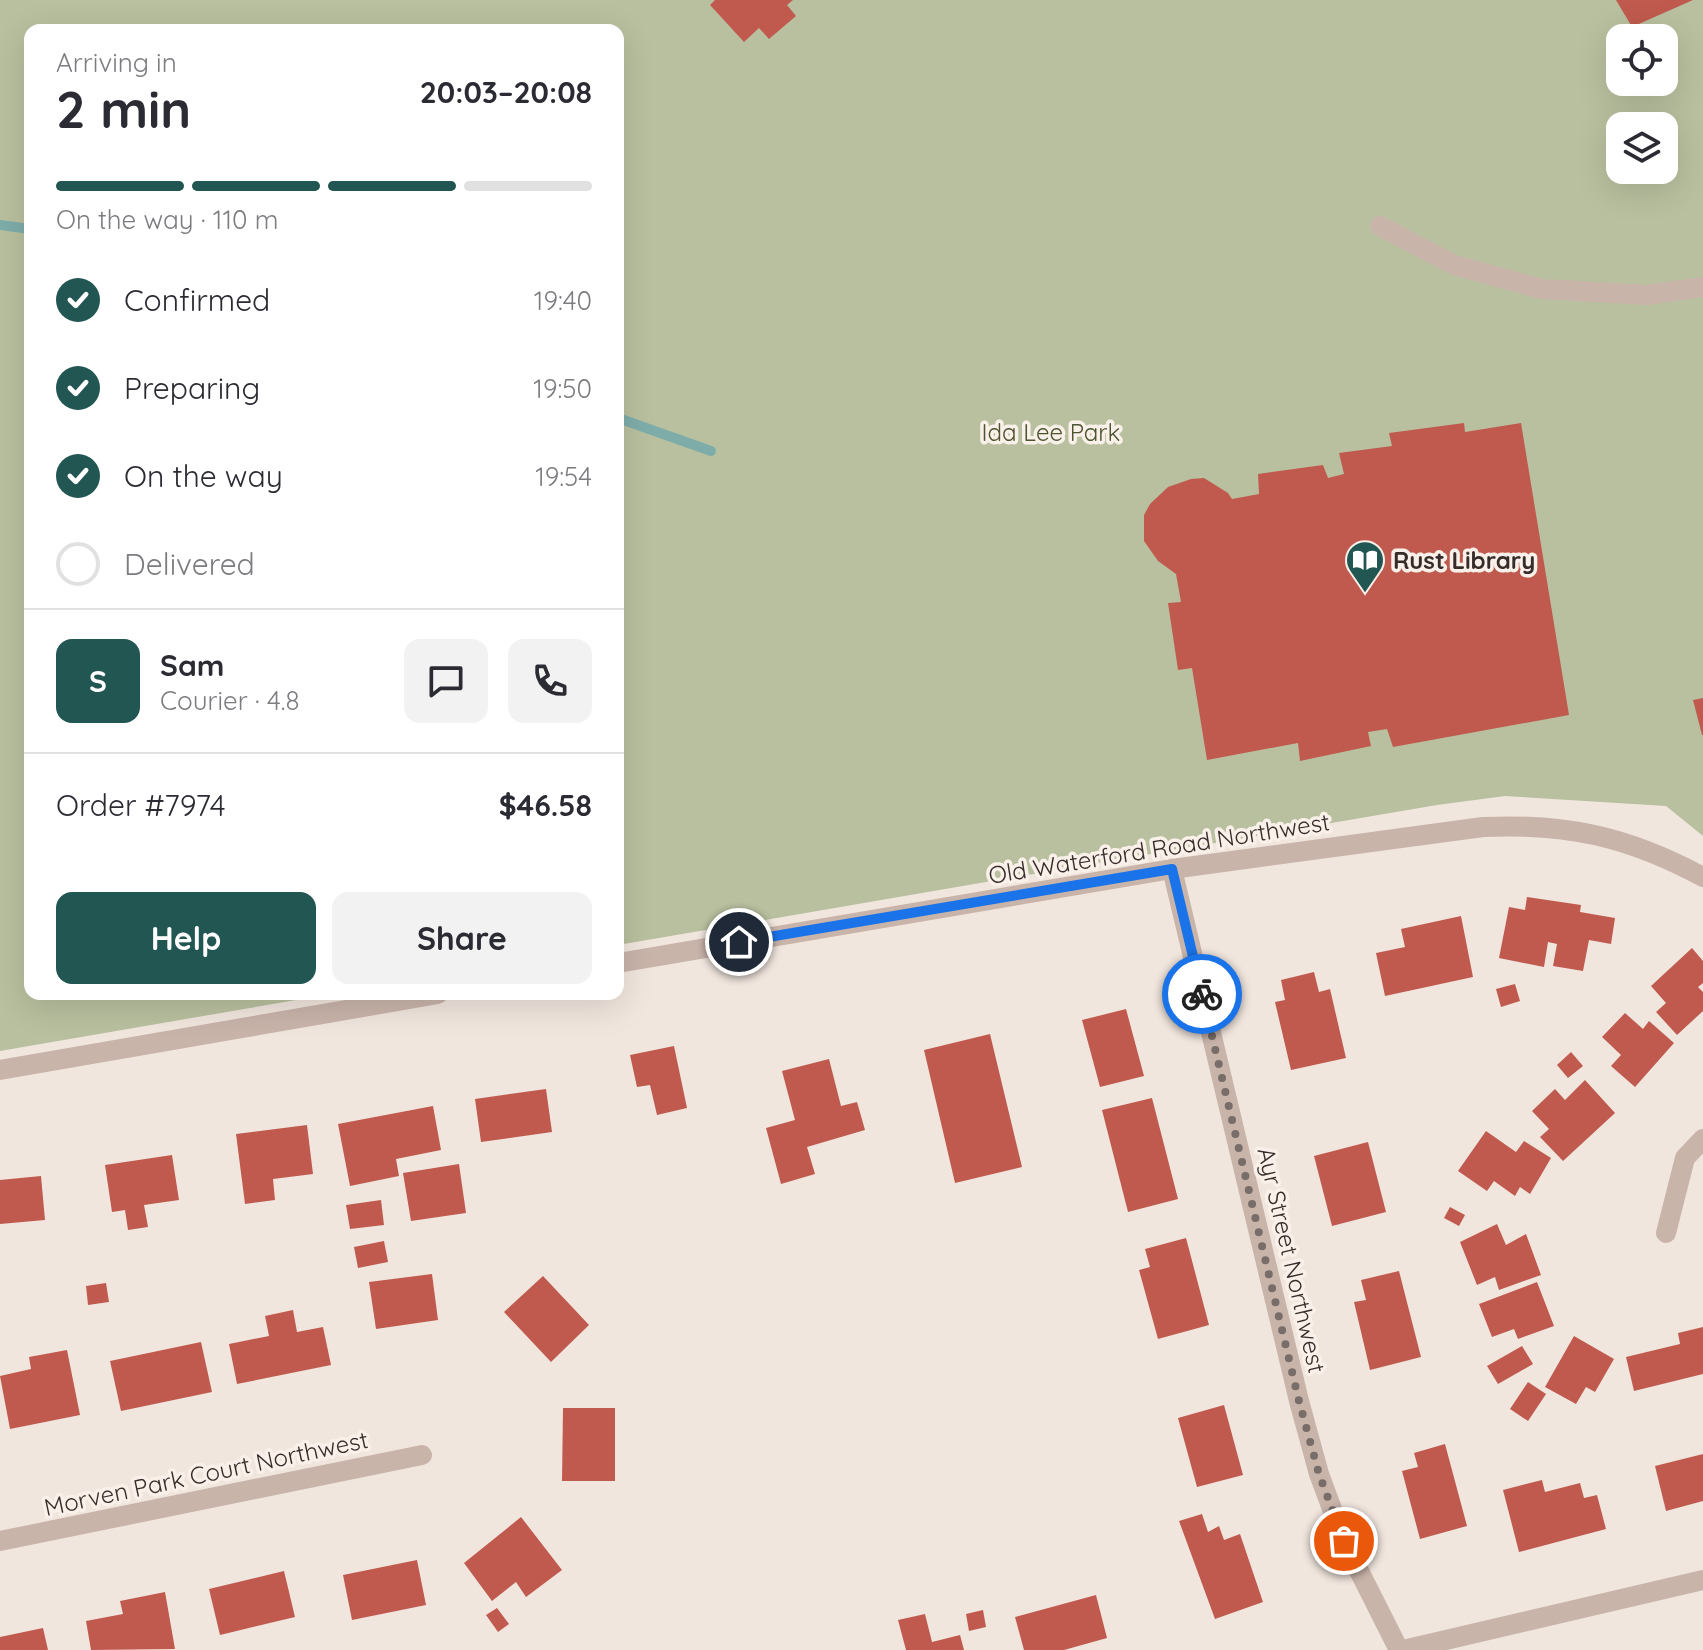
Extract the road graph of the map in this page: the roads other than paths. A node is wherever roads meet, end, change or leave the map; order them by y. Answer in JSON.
{"nodes":[{"id":1,"x":1380,"y":226,"type":"dead end"},
{"id":2,"x":1703,"y":287,"type":"edge"},
{"id":3,"x":1172,"y":869,"type":"junction"},
{"id":4,"x":1703,"y":877,"type":"edge"},
{"id":5,"x":624,"y":962,"type":"edge"},
{"id":6,"x":403,"y":1000,"type":"edge"},
{"id":7,"x":0,"y":1070,"type":"edge"},
{"id":8,"x":1703,"y":1139,"type":"edge"},
{"id":9,"x":1666,"y":1233,"type":"dead end"},
{"id":10,"x":422,"y":1455,"type":"dead end"},
{"id":11,"x":0,"y":1541,"type":"edge"},
{"id":12,"x":1703,"y":1580,"type":"edge"},
{"id":13,"x":1401,"y":1650,"type":"edge"}],
"edges":[{"from":1,"to":2,"type":"street"},
{"from":3,"to":4,"type":"street","name":"Old Waterford Road Northwest"},
{"from":3,"to":5,"type":"street","name":"Old Waterford Road Northwest"},
{"from":3,"to":13,"type":"street","name":"Ayr Street Northwest"},
{"from":6,"to":7,"type":"street"},
{"from":8,"to":9,"type":"street"},
{"from":10,"to":11,"type":"street","name":"Morven Park Court Northwest"},
{"from":12,"to":13,"type":"street"}]}
